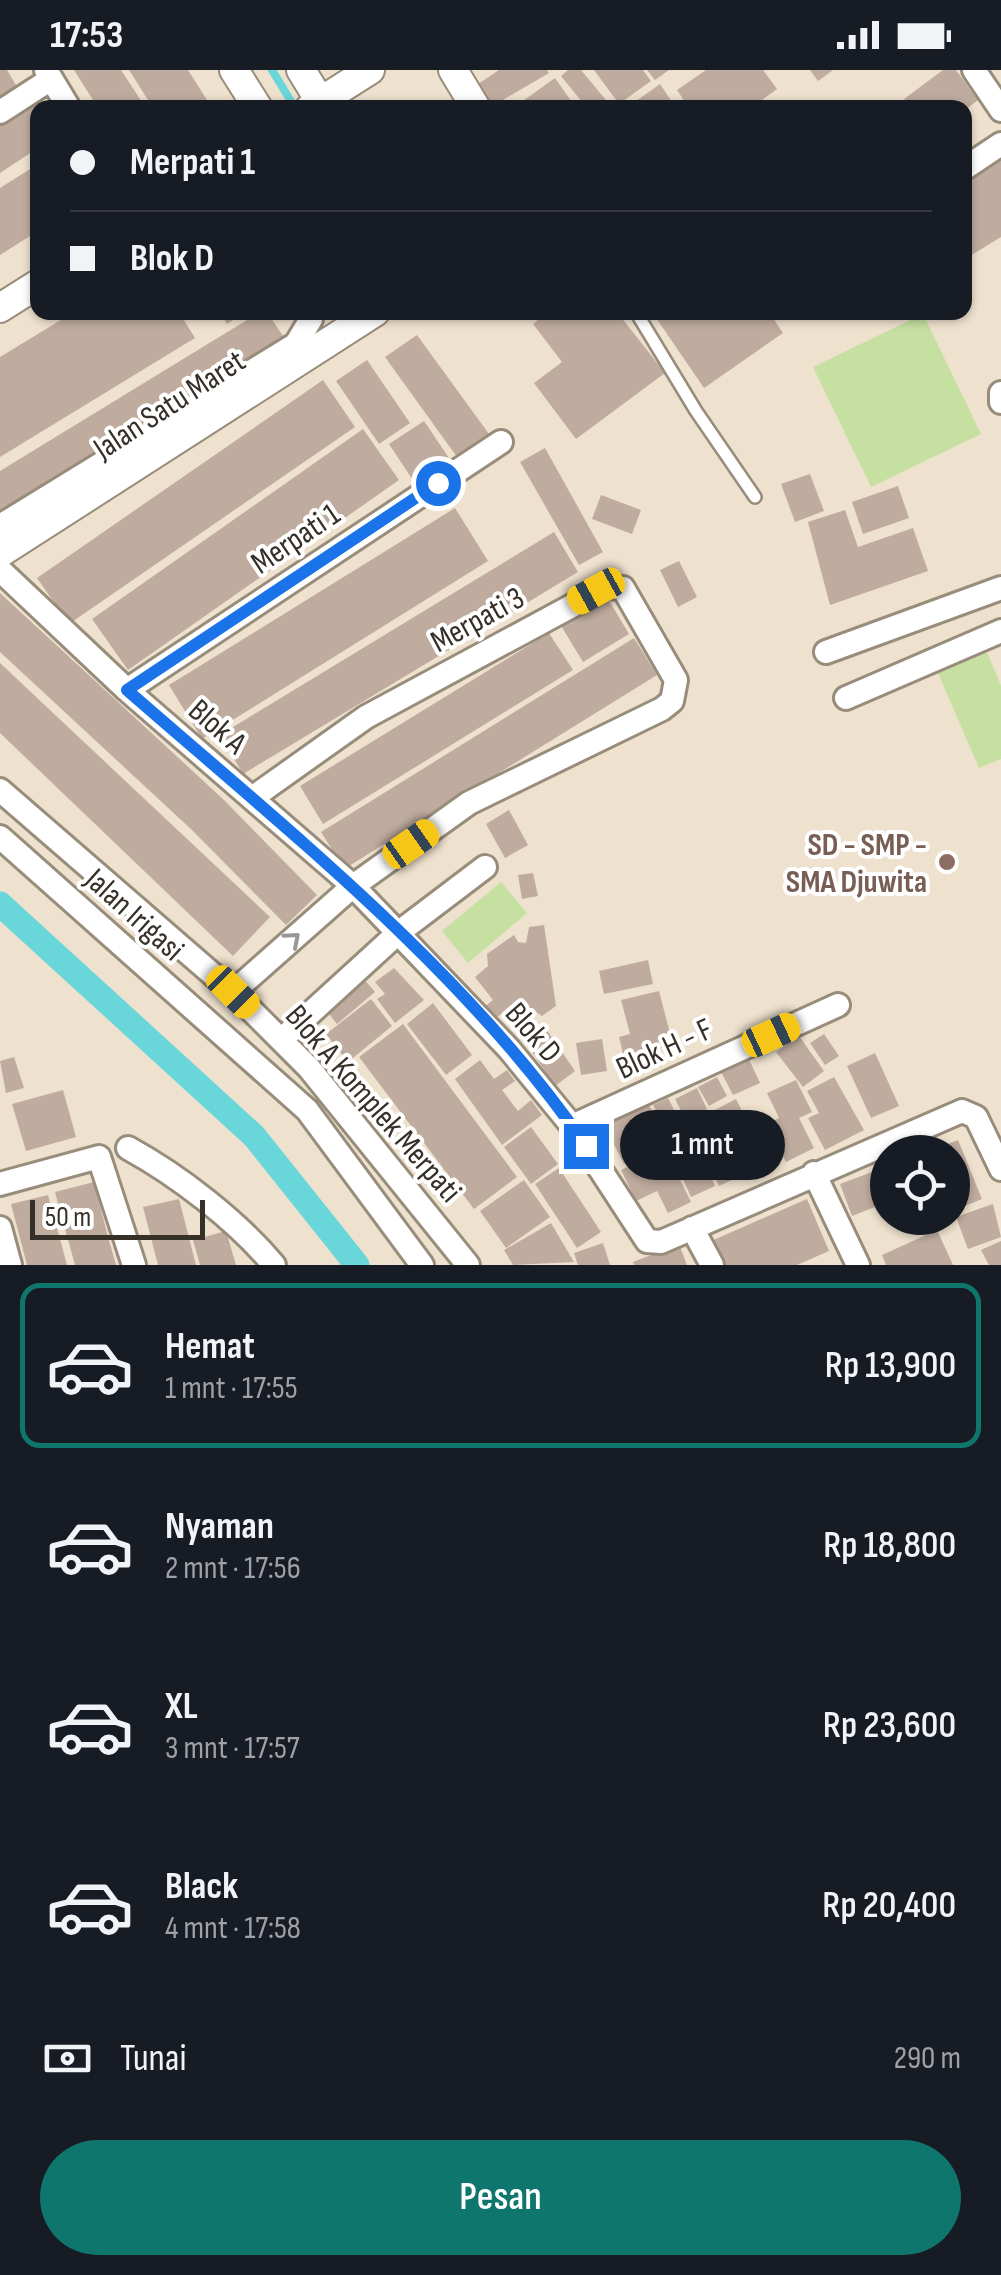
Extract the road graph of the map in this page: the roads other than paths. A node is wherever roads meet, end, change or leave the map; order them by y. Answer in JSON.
{"nodes":[{"id":1,"x":234,"y":70,"type":"edge"},
{"id":2,"x":301,"y":70,"type":"edge"},
{"id":3,"x":370,"y":70,"type":"edge"},
{"id":4,"x":454,"y":70,"type":"edge"},
{"id":5,"x":974,"y":70,"type":"edge"},
{"id":6,"x":49,"y":75,"type":"edge"},
{"id":7,"x":64,"y":100,"type":"edge"},
{"id":8,"x":253,"y":100,"type":"edge"},
{"id":9,"x":314,"y":100,"type":"edge"},
{"id":10,"x":322,"y":100,"type":"edge"},
{"id":11,"x":471,"y":100,"type":"edge"},
{"id":12,"x":1001,"y":110,"type":"edge"},
{"id":13,"x":0,"y":112,"type":"edge"},
{"id":14,"x":1001,"y":144,"type":"edge"},
{"id":15,"x":972,"y":163,"type":"edge"},
{"id":16,"x":30,"y":289,"type":"edge"},
{"id":17,"x":0,"y":308,"type":"edge"},
{"id":18,"x":309,"y":320,"type":"edge"},
{"id":19,"x":363,"y":320,"type":"edge"},
{"id":20,"x":641,"y":320,"type":"edge"},
{"id":21,"x":1001,"y":394,"type":"edge"},
{"id":22,"x":1001,"y":402,"type":"edge"},
{"id":23,"x":501,"y":442,"type":"dead end"},
{"id":24,"x":755,"y":497,"type":"dead end"},
{"id":25,"x":0,"y":526,"type":"edge"},
{"id":26,"x":0,"y":554,"type":"edge"},
{"id":27,"x":0,"y":570,"type":"edge"},
{"id":28,"x":1001,"y":588,"type":"edge"},
{"id":29,"x":1001,"y":631,"type":"edge"},
{"id":30,"x":826,"y":652,"type":"dead end"},
{"id":31,"x":127,"y":690,"type":"junction"},
{"id":32,"x":846,"y":698,"type":"dead end"},
{"id":33,"x":0,"y":790,"type":"edge"},
{"id":34,"x":252,"y":798,"type":"junction"},
{"id":35,"x":0,"y":837,"type":"edge"},
{"id":36,"x":485,"y":868,"type":"dead end"},
{"id":37,"x":353,"y":886,"type":"junction"},
{"id":38,"x":398,"y":933,"type":"junction"},
{"id":39,"x":233,"y":992,"type":"junction"},
{"id":40,"x":838,"y":1004,"type":"dead end"},
{"id":41,"x":280,"y":1040,"type":"junction"},
{"id":42,"x":572,"y":1126,"type":"junction"},
{"id":43,"x":128,"y":1148,"type":"dead end"},
{"id":44,"x":1001,"y":1169,"type":"edge"},
{"id":45,"x":814,"y":1173,"type":"junction"},
{"id":46,"x":0,"y":1184,"type":"edge"},
{"id":47,"x":0,"y":1228,"type":"edge"},
{"id":48,"x":692,"y":1228,"type":"junction"},
{"id":49,"x":260,"y":1255,"type":"edge"},
{"id":50,"x":10,"y":1265,"type":"edge"},
{"id":51,"x":134,"y":1265,"type":"edge"},
{"id":52,"x":274,"y":1265,"type":"edge"},
{"id":53,"x":422,"y":1265,"type":"edge"},
{"id":54,"x":468,"y":1265,"type":"edge"},
{"id":55,"x":712,"y":1265,"type":"edge"},
{"id":56,"x":858,"y":1265,"type":"edge"}],
"edges":[{"from":1,"to":8,"type":"street"},
{"from":2,"to":9,"type":"street"},
{"from":3,"to":10,"type":"street"},
{"from":4,"to":11,"type":"street"},
{"from":5,"to":12,"type":"street"},
{"from":6,"to":7,"type":"street"},
{"from":6,"to":13,"type":"street"},
{"from":14,"to":15,"type":"street"},
{"from":16,"to":17,"type":"street"},
{"from":18,"to":25,"type":"street"},
{"from":19,"to":26,"type":"street","name":"Jalan Satu Maret"},
{"from":20,"to":24,"type":"lane"},
{"from":21,"to":22,"type":"street"},
{"from":23,"to":31,"type":"street","name":"Merpati 1"},
{"from":27,"to":31,"type":"street","name":"Blok A"},
{"from":28,"to":30,"type":"street"},
{"from":29,"to":32,"type":"street"},
{"from":31,"to":34,"type":"street","name":"Blok A"},
{"from":33,"to":39,"type":"street","name":"Blok A Komplek Merpati"},
{"from":34,"to":37,"type":"street","name":"Blok A"},
{"from":34,"to":37,"type":"street","name":"Merpati 3"},
{"from":35,"to":53,"type":"street","name":"Jalan Irigasi"},
{"from":36,"to":38,"type":"street"},
{"from":37,"to":38,"type":"street","name":"Blok D"},
{"from":39,"to":37,"type":"street","one_way":true},
{"from":38,"to":41,"type":"street"},
{"from":38,"to":42,"type":"street","name":"Blok D"},
{"from":39,"to":41,"type":"street","name":"Blok A Komplek Merpati"},
{"from":40,"to":42,"type":"street","name":"Blok H - F"},
{"from":41,"to":54,"type":"street","name":"Blok A Komplek Merpati"},
{"from":42,"to":48,"type":"street","name":"Blok D"},
{"from":43,"to":49,"type":"street"},
{"from":44,"to":45,"type":"street"},
{"from":45,"to":48,"type":"street"},
{"from":45,"to":56,"type":"street"},
{"from":46,"to":51,"type":"street"},
{"from":47,"to":50,"type":"street"},
{"from":48,"to":55,"type":"street"},
{"from":49,"to":52,"type":"street"}]}
